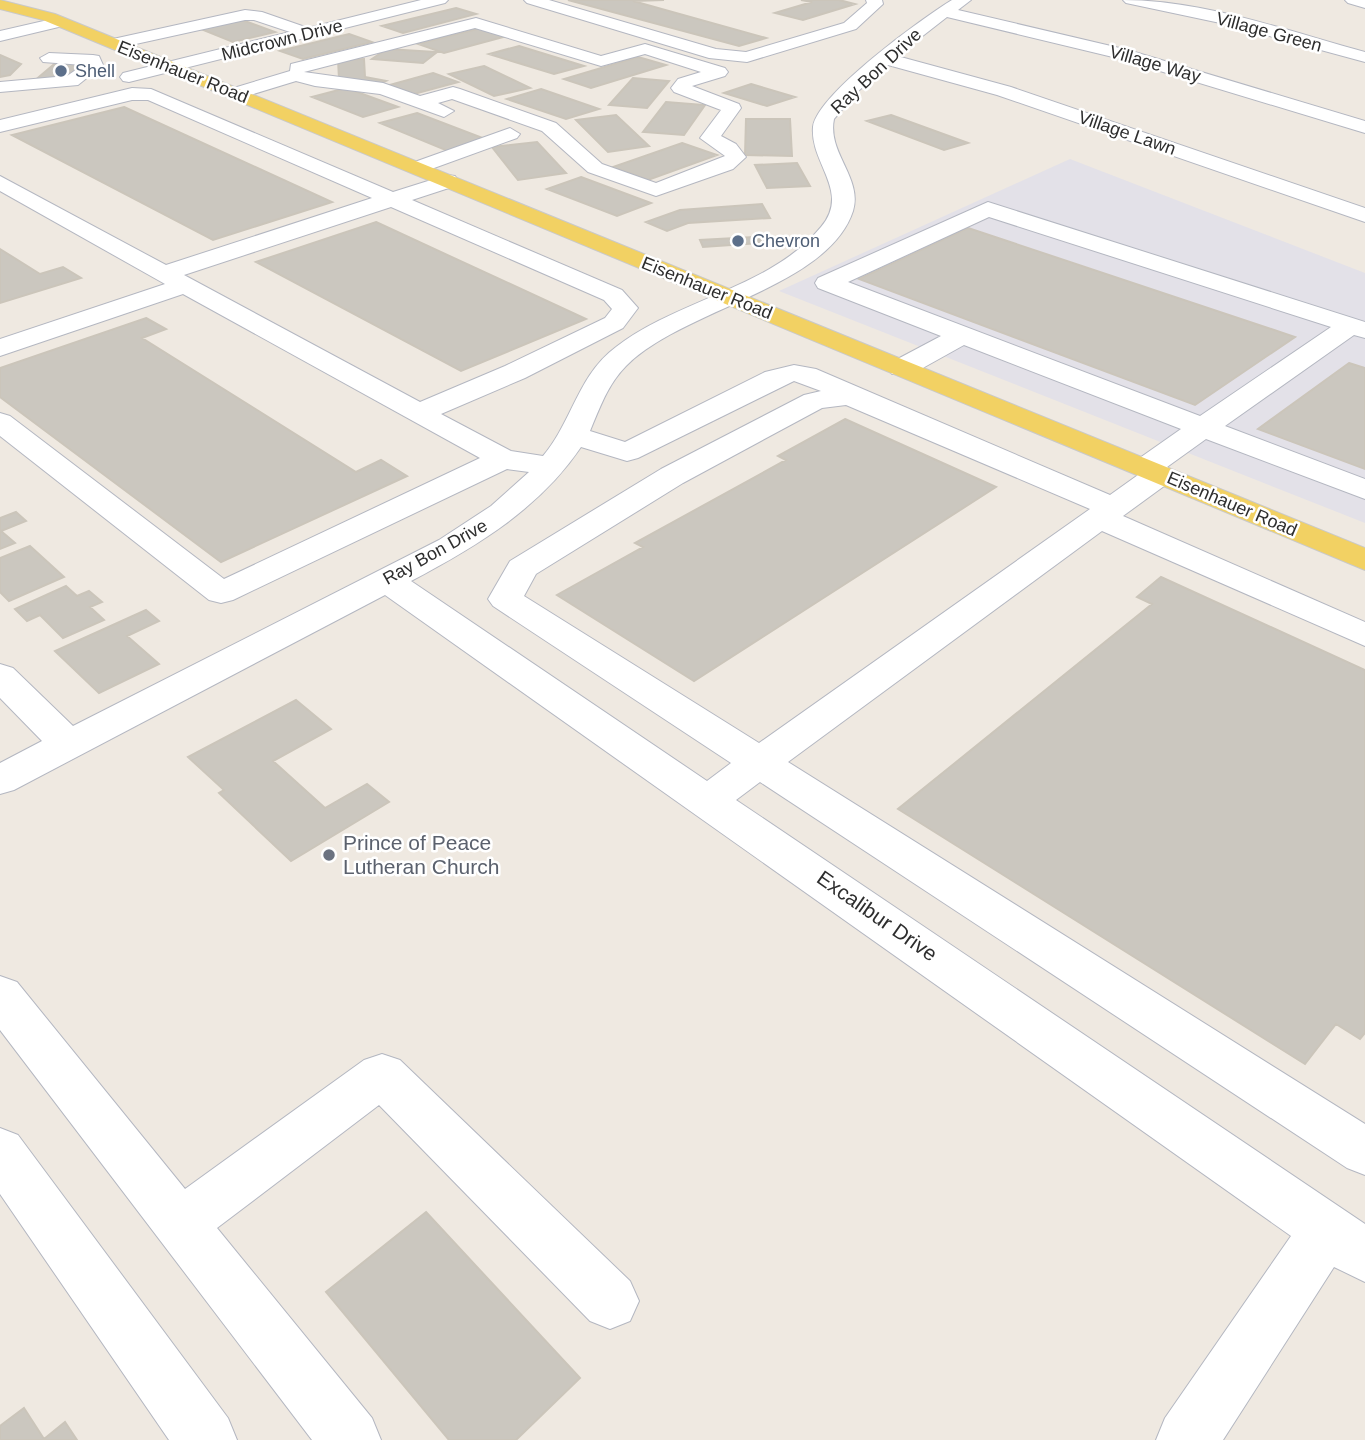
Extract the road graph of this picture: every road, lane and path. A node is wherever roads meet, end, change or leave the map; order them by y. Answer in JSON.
{"nodes":[{"id":1,"x":4,"y":0,"type":"edge"},
{"id":2,"x":440,"y":0,"type":"edge"},
{"id":3,"x":533,"y":0,"type":"edge"},
{"id":4,"x":874,"y":0,"type":"edge"},
{"id":5,"x":963,"y":0,"type":"edge"},
{"id":6,"x":1131,"y":0,"type":"edge"},
{"id":7,"x":1353,"y":0,"type":"edge"},
{"id":8,"x":25,"y":3,"type":"edge"},
{"id":9,"x":1365,"y":3,"type":"edge"},
{"id":10,"x":0,"y":4,"type":"edge"},
{"id":11,"x":942,"y":11,"type":"junction"},
{"id":12,"x":55,"y":20,"type":"junction"},
{"id":13,"x":364,"y":30,"type":"dead end"},
{"id":14,"x":172,"y":31,"type":"junction"},
{"id":15,"x":311,"y":34,"type":"junction"},
{"id":16,"x":0,"y":36,"type":"edge"},
{"id":17,"x":400,"y":42,"type":"junction"},
{"id":18,"x":112,"y":43,"type":"junction"},
{"id":19,"x":212,"y":46,"type":"dead end"},
{"id":20,"x":1365,"y":57,"type":"edge"},
{"id":21,"x":46,"y":58,"type":"junction"},
{"id":22,"x":887,"y":59,"type":"junction"},
{"id":23,"x":691,"y":63,"type":"junction"},
{"id":24,"x":169,"y":67,"type":"junction"},
{"id":25,"x":296,"y":71,"type":"junction"},
{"id":26,"x":665,"y":71,"type":"dead end"},
{"id":27,"x":315,"y":81,"type":"junction"},
{"id":28,"x":2,"y":92,"type":"edge"},
{"id":29,"x":241,"y":96,"type":"junction"},
{"id":30,"x":419,"y":102,"type":"junction"},
{"id":31,"x":0,"y":126,"type":"edge"},
{"id":32,"x":1365,"y":127,"type":"edge"},
{"id":33,"x":557,"y":131,"type":"junction"},
{"id":34,"x":510,"y":135,"type":"junction"},
{"id":35,"x":449,"y":169,"type":"junction"},
{"id":36,"x":0,"y":182,"type":"edge"},
{"id":37,"x":389,"y":199,"type":"junction"},
{"id":38,"x":1365,"y":215,"type":"edge"},
{"id":39,"x":168,"y":277,"type":"junction"},
{"id":40,"x":110,"y":285,"type":"dead end"},
{"id":41,"x":726,"y":296,"type":"junction"},
{"id":42,"x":1357,"y":328,"type":"edge"},
{"id":43,"x":962,"y":335,"type":"junction"},
{"id":44,"x":0,"y":348,"type":"edge"},
{"id":45,"x":902,"y":368,"type":"junction"},
{"id":46,"x":867,"y":402,"type":"junction"},
{"id":47,"x":416,"y":414,"type":"junction"},
{"id":48,"x":0,"y":422,"type":"edge"},
{"id":49,"x":1203,"y":428,"type":"junction"},
{"id":50,"x":573,"y":436,"type":"junction"},
{"id":51,"x":627,"y":452,"type":"junction"},
{"id":52,"x":503,"y":459,"type":"junction"},
{"id":53,"x":552,"y":467,"type":"junction"},
{"id":54,"x":1153,"y":471,"type":"junction"},
{"id":55,"x":672,"y":476,"type":"junction"},
{"id":56,"x":1365,"y":490,"type":"edge"},
{"id":57,"x":1105,"y":512,"type":"junction"},
{"id":58,"x":1365,"y":560,"type":"edge"},
{"id":59,"x":386,"y":580,"type":"junction"},
{"id":60,"x":1365,"y":635,"type":"edge"},
{"id":61,"x":0,"y":676,"type":"edge"},
{"id":62,"x":69,"y":745,"type":"junction"},
{"id":63,"x":758,"y":763,"type":"junction"},
{"id":64,"x":0,"y":780,"type":"edge"},
{"id":65,"x":708,"y":800,"type":"junction"},
{"id":66,"x":0,"y":995,"type":"edge"},
{"id":67,"x":0,"y":1152,"type":"edge"},
{"id":68,"x":1365,"y":1152,"type":"edge"},
{"id":69,"x":180,"y":1224,"type":"junction"},
{"id":70,"x":1346,"y":1243,"type":"edge"},
{"id":71,"x":610,"y":1301,"type":"dead end"},
{"id":72,"x":206,"y":1440,"type":"edge"},
{"id":73,"x":350,"y":1440,"type":"edge"},
{"id":74,"x":1187,"y":1440,"type":"edge"}],
"edges":[{"from":1,"to":8,"type":"main road"},
{"from":2,"to":15,"type":"street","name":"Midcrown Drive"},
{"from":3,"to":4,"type":"street"},
{"from":5,"to":11,"type":"street","name":"Ray Bon Drive"},
{"from":6,"to":20,"type":"street","name":"Village Green"},
{"from":7,"to":9,"type":"street"},
{"from":8,"to":12,"type":"main road","name":"Eisenhauer Road"},
{"from":10,"to":12,"type":"main road","name":"Eisenhauer Road"},
{"from":11,"to":22,"type":"street","name":"Ray Bon Drive"},
{"from":11,"to":32,"type":"street","name":"Village Way"},
{"from":12,"to":16,"type":"street"},
{"from":12,"to":18,"type":"main road","name":"Eisenhauer Road"},
{"from":13,"to":17,"type":"street"},
{"from":14,"to":15,"type":"street"},
{"from":14,"to":18,"type":"street"},
{"from":14,"to":19,"type":"street"},
{"from":15,"to":24,"type":"street","name":"Midcrown Drive"},
{"from":17,"to":23,"type":"street"},
{"from":17,"to":25,"type":"street"},
{"from":18,"to":21,"type":"street"},
{"from":18,"to":24,"type":"main road","name":"Eisenhauer Road"},
{"from":21,"to":28,"type":"street"},
{"from":21,"to":28,"type":"street"},
{"from":22,"to":38,"type":"street","name":"Village Lawn"},
{"from":22,"to":41,"type":"street","name":"Ray Bon Drive"},
{"from":23,"to":26,"type":"street"},
{"from":23,"to":33,"type":"street"},
{"from":24,"to":28,"type":"street","name":"Midcrown Drive"},
{"from":24,"to":29,"type":"main road","name":"Eisenhauer Road"},
{"from":25,"to":27,"type":"street"},
{"from":25,"to":29,"type":"street"},
{"from":27,"to":29,"type":"street"},
{"from":27,"to":30,"type":"street"},
{"from":29,"to":35,"type":"main road","name":"Eisenhauer Road"},
{"from":30,"to":33,"type":"street"},
{"from":30,"to":34,"type":"street"},
{"from":31,"to":37,"type":"street"},
{"from":33,"to":34,"type":"street"},
{"from":34,"to":35,"type":"street"},
{"from":35,"to":37,"type":"street"},
{"from":35,"to":41,"type":"main road","name":"Eisenhauer Road"},
{"from":36,"to":39,"type":"street"},
{"from":37,"to":39,"type":"street"},
{"from":37,"to":47,"type":"street"},
{"from":39,"to":40,"type":"street"},
{"from":39,"to":44,"type":"street"},
{"from":39,"to":47,"type":"street"},
{"from":41,"to":45,"type":"main road","name":"Eisenhauer Road"},
{"from":41,"to":50,"type":"street","name":"Ray Bon Drive"},
{"from":42,"to":43,"type":"street"},
{"from":42,"to":49,"type":"street"},
{"from":43,"to":45,"type":"street"},
{"from":43,"to":49,"type":"street"},
{"from":45,"to":54,"type":"main road","name":"Eisenhauer Road"},
{"from":46,"to":51,"type":"street"},
{"from":46,"to":55,"type":"street"},
{"from":46,"to":57,"type":"street"},
{"from":47,"to":52,"type":"street"},
{"from":48,"to":52,"type":"street"},
{"from":49,"to":54,"type":"street"},
{"from":49,"to":56,"type":"street"},
{"from":50,"to":51,"type":"street"},
{"from":50,"to":53,"type":"street","name":"Ray Bon Drive"},
{"from":51,"to":55,"type":"street"},
{"from":52,"to":53,"type":"street"},
{"from":53,"to":59,"type":"street","name":"Ray Bon Drive"},
{"from":54,"to":57,"type":"street"},
{"from":54,"to":58,"type":"main road","name":"Eisenhauer Road"},
{"from":55,"to":63,"type":"street"},
{"from":57,"to":60,"type":"street"},
{"from":57,"to":63,"type":"street"},
{"from":59,"to":62,"type":"street","name":"Ray Bon Drive"},
{"from":59,"to":65,"type":"street","name":"Excalibur Drive"},
{"from":61,"to":62,"type":"street"},
{"from":62,"to":64,"type":"street","name":"Ray Bon Drive"},
{"from":63,"to":65,"type":"street"},
{"from":63,"to":68,"type":"street"},
{"from":65,"to":70,"type":"street","name":"Excalibur Drive"},
{"from":66,"to":69,"type":"street"},
{"from":67,"to":72,"type":"street"},
{"from":69,"to":71,"type":"street"},
{"from":69,"to":73,"type":"street"},
{"from":70,"to":74,"type":"street"}]}
